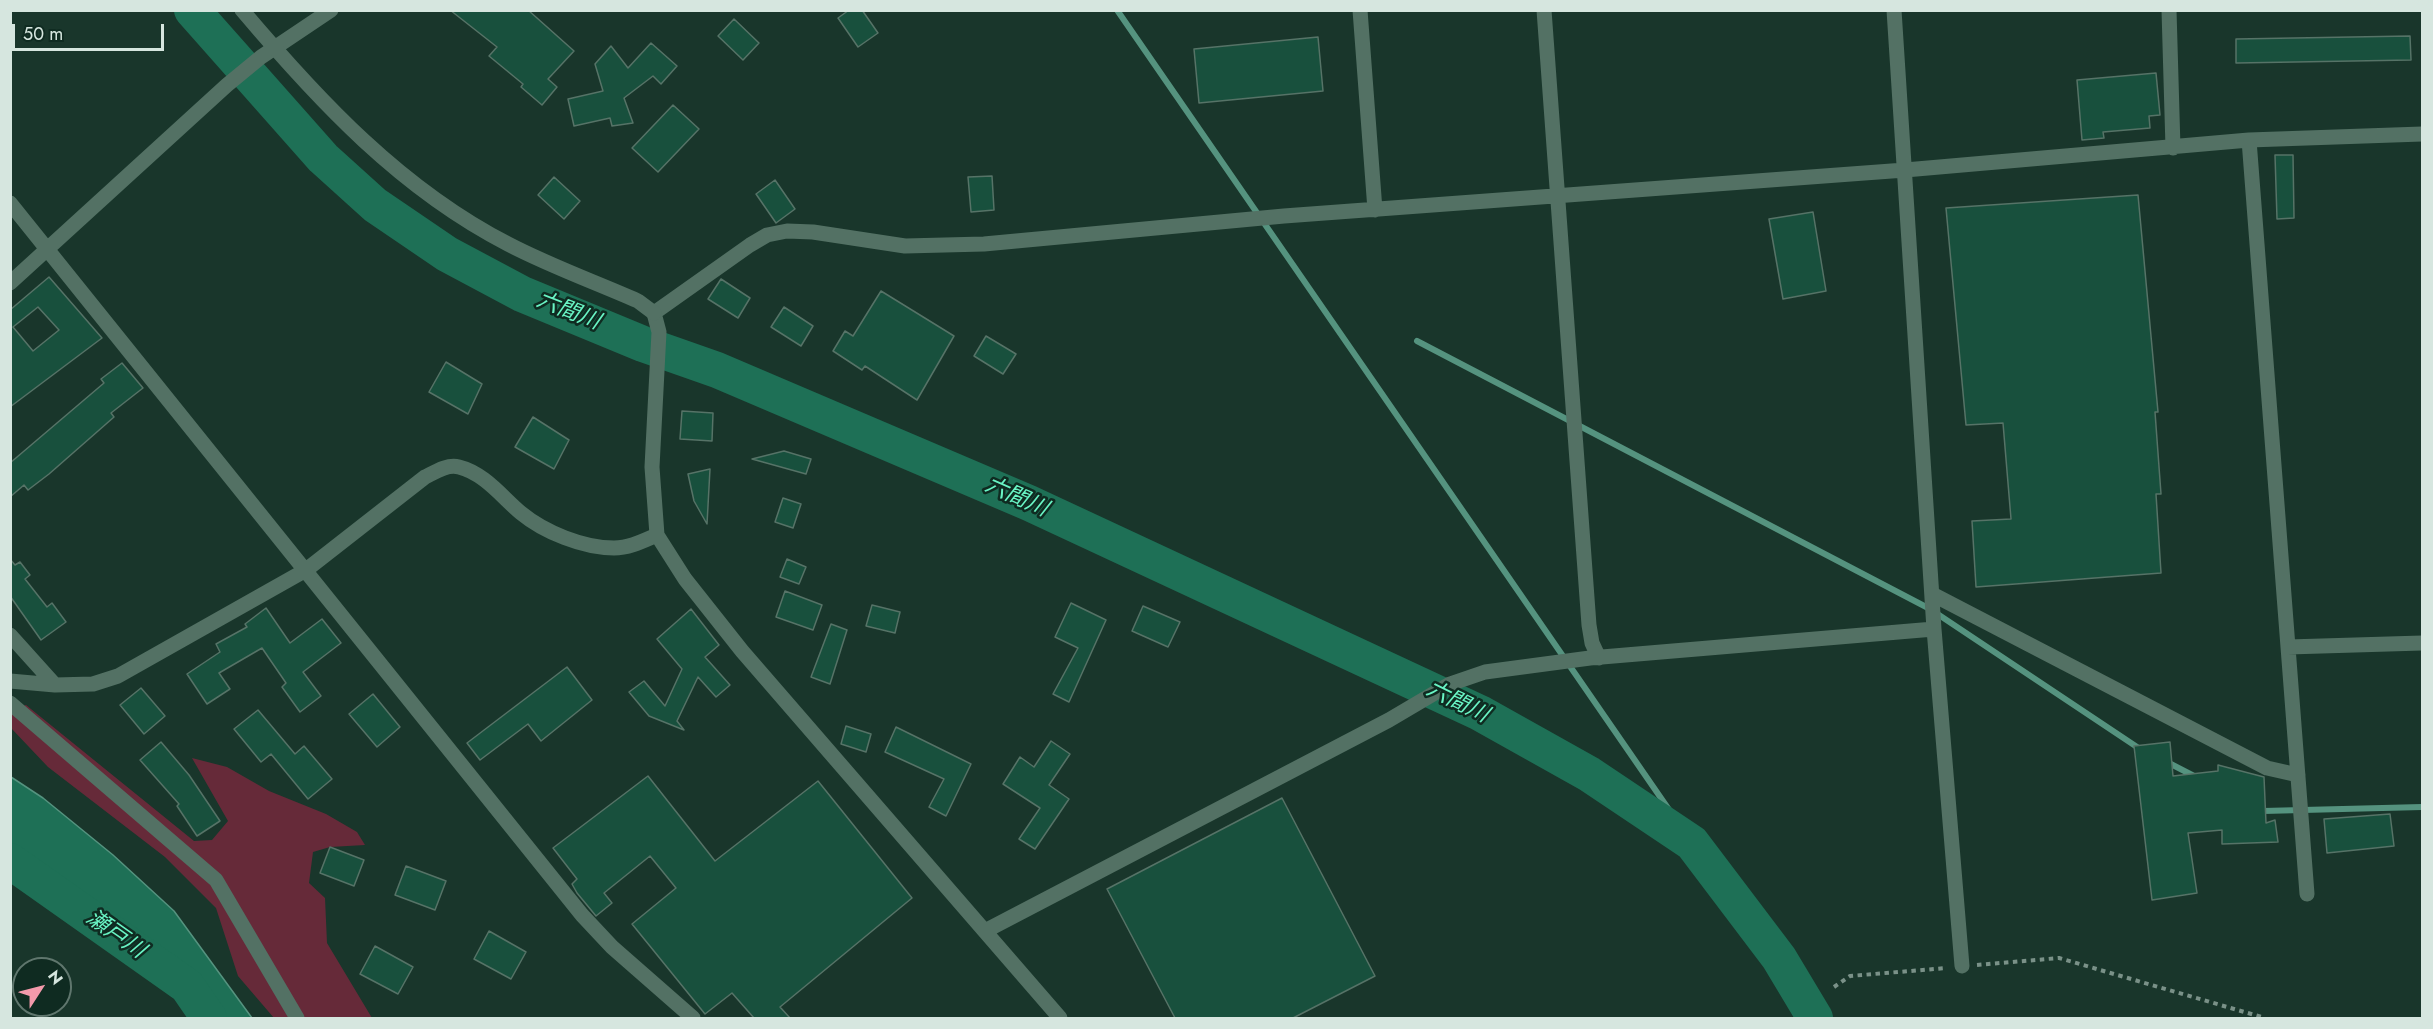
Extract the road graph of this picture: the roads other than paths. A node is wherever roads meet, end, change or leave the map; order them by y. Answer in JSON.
{"nodes":[{"id":1,"x":242,"y":10,"type":"edge"},
{"id":2,"x":331,"y":10,"type":"edge"},
{"id":3,"x":1360,"y":10,"type":"edge"},
{"id":4,"x":1544,"y":10,"type":"edge"},
{"id":5,"x":1894,"y":10,"type":"edge"},
{"id":6,"x":2169,"y":10,"type":"edge"},
{"id":7,"x":275,"y":49,"type":"junction"},
{"id":8,"x":2422,"y":134,"type":"edge"},
{"id":9,"x":2249,"y":140,"type":"junction"},
{"id":10,"x":2173,"y":148,"type":"junction"},
{"id":11,"x":1905,"y":170,"type":"junction"},
{"id":12,"x":1559,"y":195,"type":"junction"},
{"id":13,"x":10,"y":203,"type":"edge"},
{"id":14,"x":1375,"y":210,"type":"junction"},
{"id":15,"x":47,"y":249,"type":"junction"},
{"id":16,"x":10,"y":283,"type":"edge"},
{"id":17,"x":654,"y":313,"type":"junction"},
{"id":18,"x":657,"y":535,"type":"junction"},
{"id":19,"x":306,"y":570,"type":"junction"},
{"id":20,"x":1932,"y":594,"type":"junction"},
{"id":21,"x":1934,"y":629,"type":"junction"},
{"id":22,"x":10,"y":635,"type":"edge"},
{"id":23,"x":2422,"y":643,"type":"edge"},
{"id":24,"x":2288,"y":647,"type":"junction"},
{"id":25,"x":1594,"y":658,"type":"junction"},
{"id":26,"x":10,"y":681,"type":"edge"},
{"id":27,"x":55,"y":685,"type":"junction"},
{"id":28,"x":10,"y":703,"type":"edge"},
{"id":29,"x":2298,"y":775,"type":"junction"},
{"id":30,"x":2307,"y":894,"type":"dead end"},
{"id":31,"x":985,"y":932,"type":"junction"},
{"id":32,"x":1962,"y":966,"type":"road end"},
{"id":33,"x":297,"y":1018,"type":"edge"},
{"id":34,"x":693,"y":1018,"type":"edge"},
{"id":35,"x":1060,"y":1018,"type":"edge"}],
"edges":[{"from":1,"to":7,"type":"street"},
{"from":2,"to":7,"type":"street"},
{"from":3,"to":14,"type":"street"},
{"from":4,"to":12,"type":"street"},
{"from":5,"to":11,"type":"street"},
{"from":6,"to":10,"type":"street"},
{"from":7,"to":15,"type":"street"},
{"from":7,"to":17,"type":"street"},
{"from":8,"to":9,"type":"street"},
{"from":9,"to":10,"type":"street"},
{"from":9,"to":24,"type":"street"},
{"from":10,"to":11,"type":"street"},
{"from":11,"to":12,"type":"street"},
{"from":11,"to":20,"type":"street"},
{"from":12,"to":14,"type":"street"},
{"from":12,"to":25,"type":"street"},
{"from":13,"to":15,"type":"street"},
{"from":14,"to":17,"type":"street"},
{"from":15,"to":16,"type":"street"},
{"from":15,"to":19,"type":"street"},
{"from":17,"to":18,"type":"street"},
{"from":18,"to":19,"type":"street"},
{"from":18,"to":31,"type":"street"},
{"from":19,"to":27,"type":"street"},
{"from":19,"to":34,"type":"street"},
{"from":20,"to":21,"type":"street"},
{"from":20,"to":29,"type":"street"},
{"from":21,"to":25,"type":"street"},
{"from":21,"to":32,"type":"street"},
{"from":22,"to":27,"type":"street"},
{"from":23,"to":24,"type":"street"},
{"from":24,"to":29,"type":"street"},
{"from":25,"to":31,"type":"street"},
{"from":26,"to":27,"type":"street"},
{"from":28,"to":33,"type":"street"},
{"from":29,"to":30,"type":"street"},
{"from":31,"to":35,"type":"street"}]}
